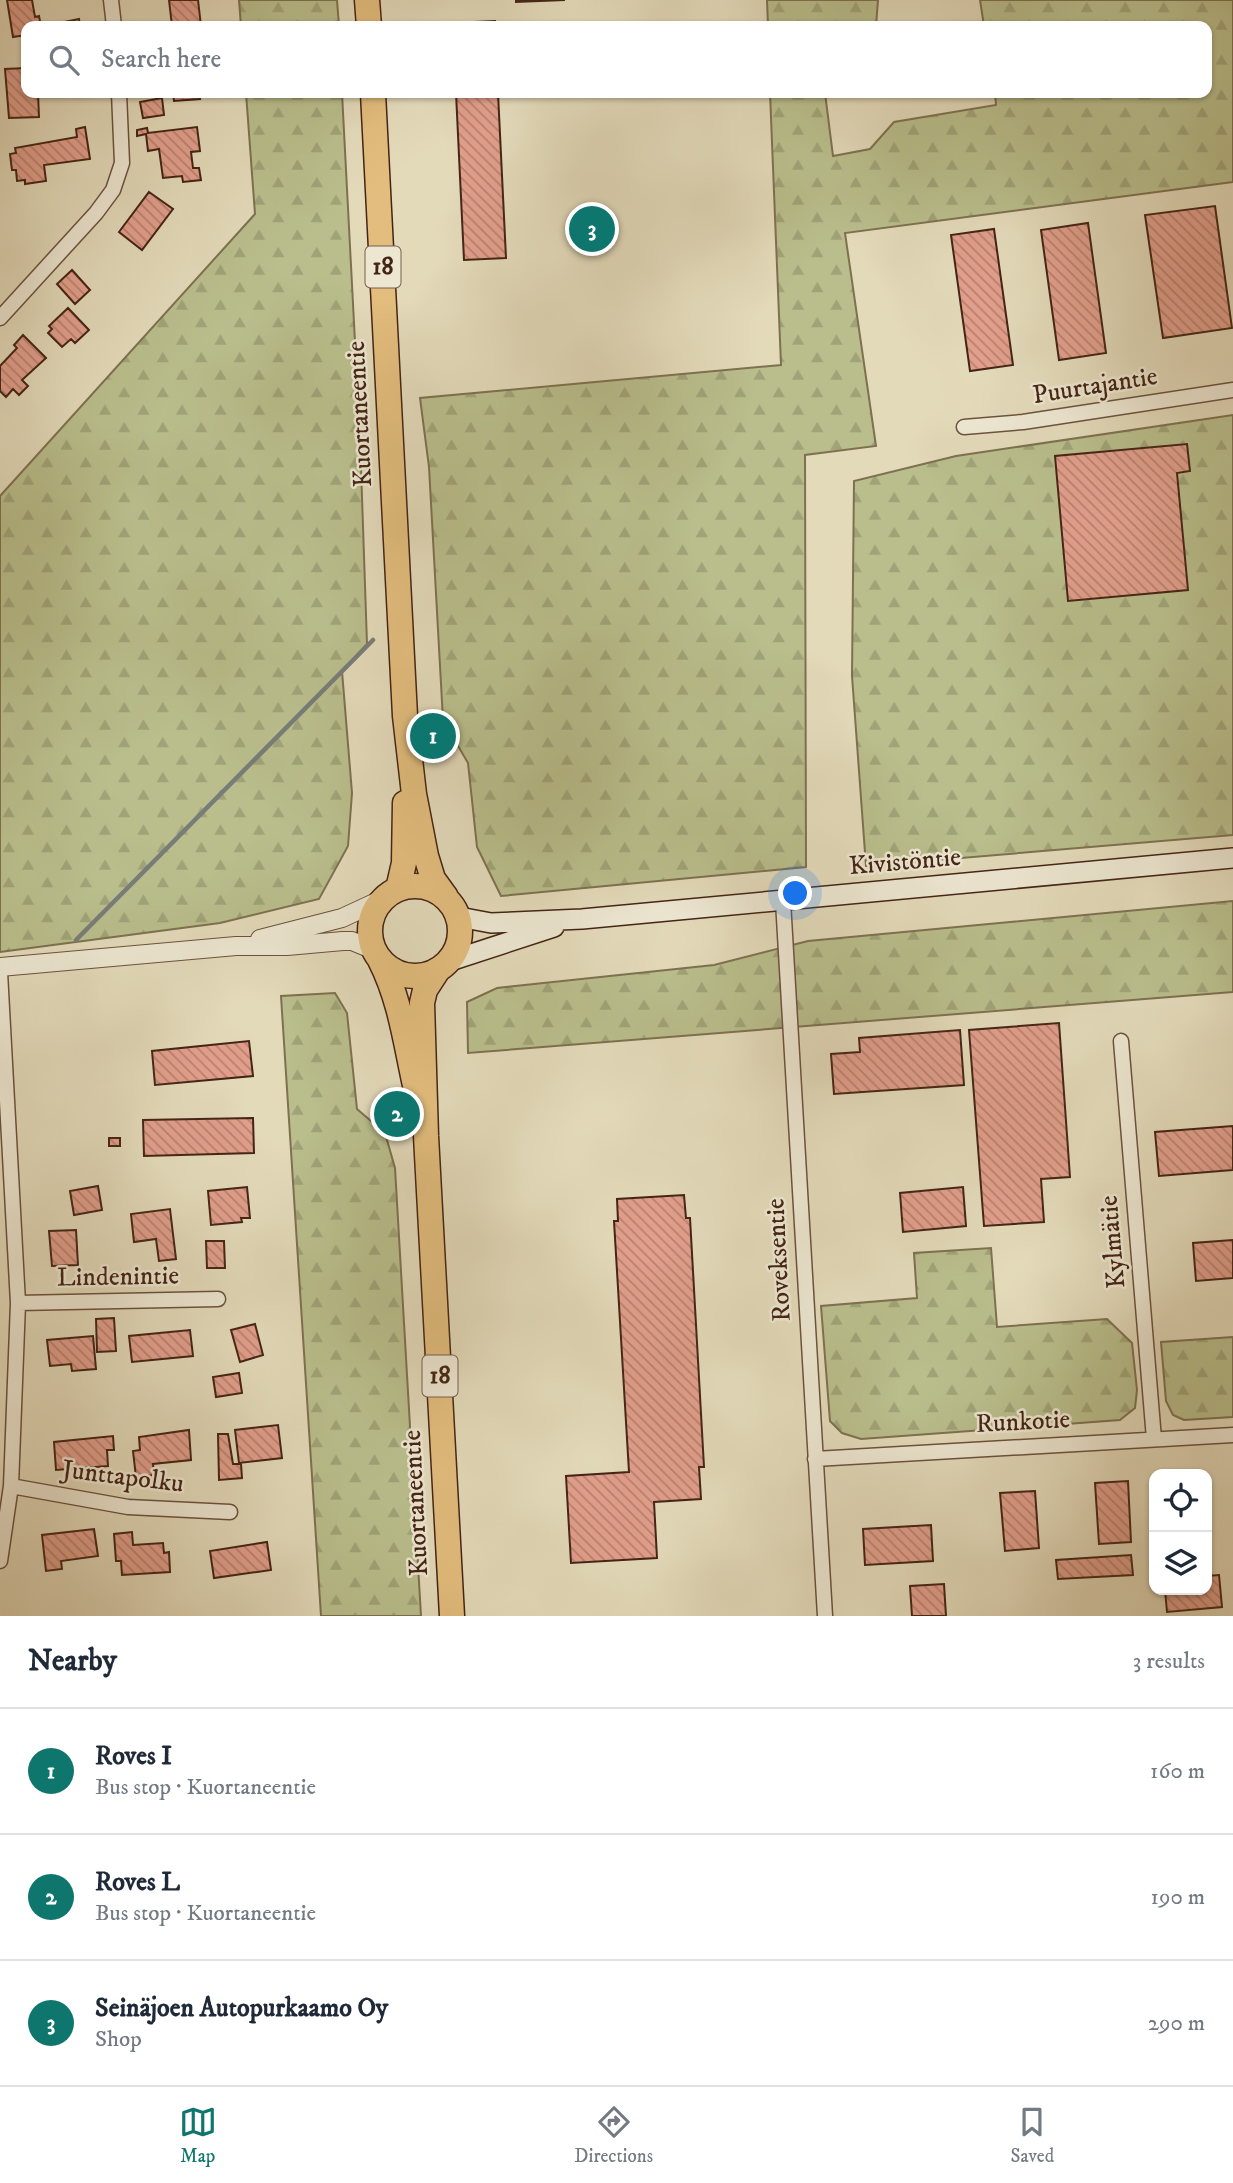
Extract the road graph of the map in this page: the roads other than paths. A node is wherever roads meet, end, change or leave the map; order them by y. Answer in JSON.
{"nodes":[{"id":1,"x":111,"y":0,"type":"edge"},
{"id":2,"x":368,"y":0,"type":"edge"},
{"id":3,"x":113,"y":21,"type":"edge"},
{"id":4,"x":369,"y":21,"type":"edge"},
{"id":5,"x":119,"y":98,"type":"edge"},
{"id":6,"x":373,"y":98,"type":"edge"},
{"id":7,"x":0,"y":318,"type":"edge"},
{"id":8,"x":1233,"y":390,"type":"edge"},
{"id":9,"x":964,"y":427,"type":"dead end"},
{"id":10,"x":407,"y":733,"type":"junction"},
{"id":11,"x":1233,"y":858,"type":"edge"},
{"id":12,"x":391,"y":894,"type":"junction"},
{"id":13,"x":783,"y":901,"type":"junction"},
{"id":14,"x":452,"y":907,"type":"junction"},
{"id":15,"x":582,"y":919,"type":"junction"},
{"id":16,"x":236,"y":946,"type":"junction"},
{"id":17,"x":377,"y":955,"type":"junction"},
{"id":18,"x":444,"y":966,"type":"junction"},
{"id":19,"x":0,"y":969,"type":"edge"},
{"id":20,"x":1121,"y":1041,"type":"dead end"},
{"id":21,"x":426,"y":1136,"type":"junction"},
{"id":22,"x":6,"y":1196,"type":"edge"},
{"id":23,"x":218,"y":1299,"type":"dead end"},
{"id":24,"x":18,"y":1303,"type":"junction"},
{"id":25,"x":1233,"y":1435,"type":"edge"},
{"id":26,"x":1154,"y":1439,"type":"junction"},
{"id":27,"x":815,"y":1459,"type":"junction"},
{"id":28,"x":11,"y":1486,"type":"junction"},
{"id":29,"x":230,"y":1512,"type":"dead end"},
{"id":30,"x":0,"y":1561,"type":"edge"},
{"id":31,"x":452,"y":1616,"type":"edge"},
{"id":32,"x":825,"y":1616,"type":"edge"}],
"edges":[{"from":1,"to":3,"type":"street"},
{"from":2,"to":4,"type":"highway"},
{"from":5,"to":7,"type":"street"},
{"from":6,"to":10,"type":"highway","name":"Kuortaneentie","number":"18"},
{"from":8,"to":9,"type":"street","name":"Puurtajantie"},
{"from":10,"to":12,"type":"highway","name":"Kuortaneentie","number":"18"},
{"from":10,"to":14,"type":"highway","name":"Kuortaneentie","number":"18"},
{"from":11,"to":13,"type":"main road","name":"Kivistöntie"},
{"from":12,"to":14,"type":"highway"},
{"from":12,"to":16,"type":"street"},
{"from":12,"to":17,"type":"highway","number":"18"},
{"from":13,"to":15,"type":"main road","name":"Kivistöntie"},
{"from":13,"to":27,"type":"street","name":"Roveksentie"},
{"from":14,"to":15,"type":"main road","name":"Kivistöntie"},
{"from":14,"to":18,"type":"highway","number":"18"},
{"from":15,"to":18,"type":"main road","name":"Kivistöntie"},
{"from":16,"to":17,"type":"street"},
{"from":16,"to":19,"type":"street"},
{"from":17,"to":18,"type":"highway"},
{"from":17,"to":21,"type":"highway","name":"Kuortaneentie","number":"18"},
{"from":18,"to":21,"type":"highway","name":"Kuortaneentie","number":"18"},
{"from":19,"to":22,"type":"street"},
{"from":20,"to":26,"type":"street","name":"Kylmätie"},
{"from":21,"to":31,"type":"highway","name":"Kuortaneentie","number":"18"},
{"from":22,"to":24,"type":"street"},
{"from":23,"to":24,"type":"street","name":"Lindenintie"},
{"from":24,"to":28,"type":"street"},
{"from":25,"to":26,"type":"street","name":"Runkotie"},
{"from":26,"to":27,"type":"street","name":"Runkotie"},
{"from":27,"to":32,"type":"street","name":"Roveksentie"},
{"from":28,"to":29,"type":"street","name":"Junttapolku"},
{"from":28,"to":30,"type":"street"}]}
